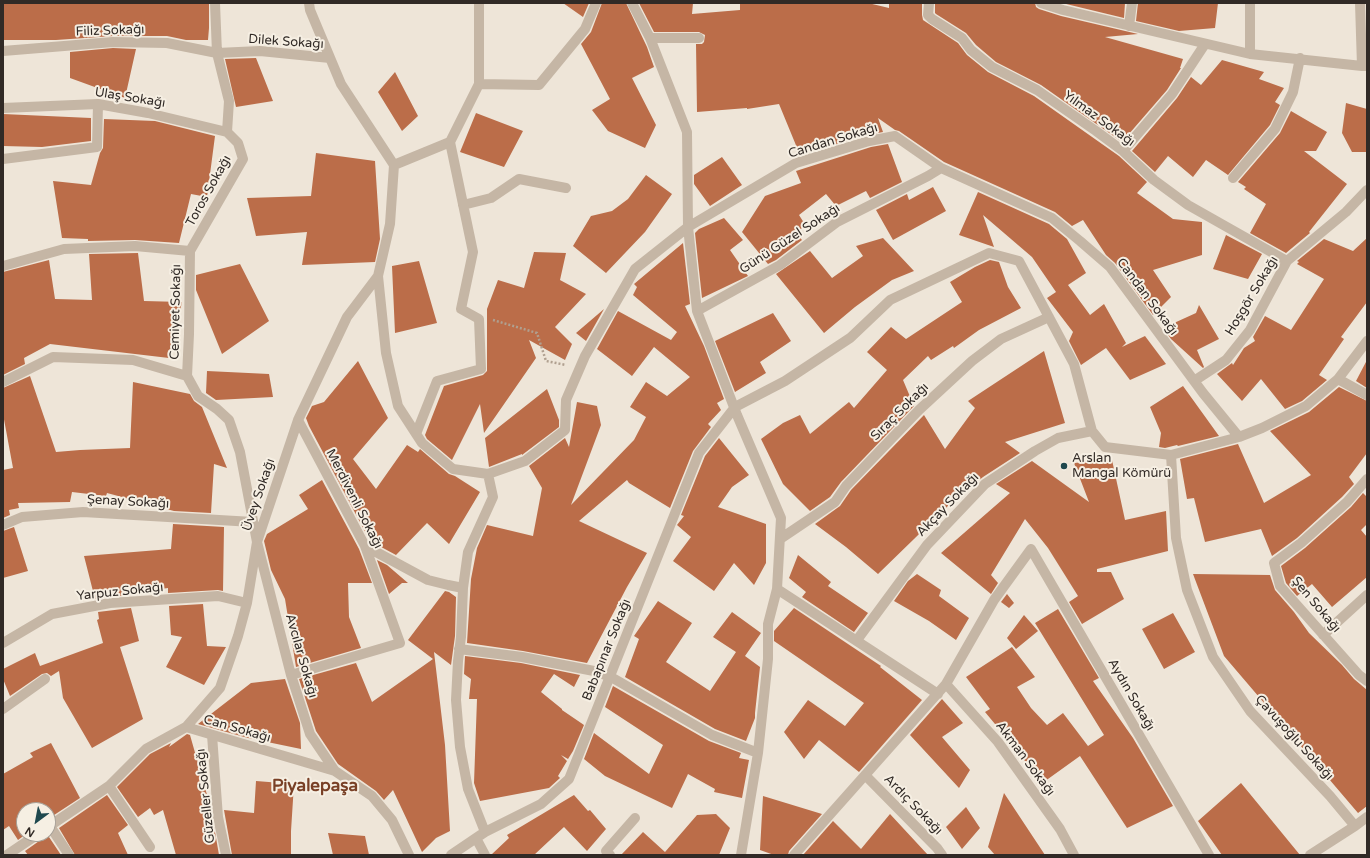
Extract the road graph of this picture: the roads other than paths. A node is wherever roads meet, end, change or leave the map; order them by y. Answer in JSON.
{"nodes":[{"id":1,"x":215,"y":3,"type":"edge"},
{"id":2,"x":309,"y":3,"type":"edge"},
{"id":3,"x":479,"y":3,"type":"edge"},
{"id":4,"x":596,"y":3,"type":"edge"},
{"id":5,"x":632,"y":3,"type":"edge"},
{"id":6,"x":929,"y":3,"type":"edge"},
{"id":7,"x":1041,"y":3,"type":"edge"},
{"id":8,"x":1132,"y":3,"type":"edge"},
{"id":9,"x":1250,"y":3,"type":"edge"},
{"id":10,"x":1360,"y":3,"type":"edge"},
{"id":11,"x":1129,"y":26,"type":"junction"},
{"id":12,"x":650,"y":38,"type":"junction"},
{"id":13,"x":699,"y":38,"type":"dead end"},
{"id":14,"x":1205,"y":44,"type":"junction"},
{"id":15,"x":3,"y":51,"type":"edge"},
{"id":16,"x":217,"y":53,"type":"junction"},
{"id":17,"x":1250,"y":54,"type":"junction"},
{"id":18,"x":330,"y":58,"type":"junction"},
{"id":19,"x":1300,"y":58,"type":"junction"},
{"id":20,"x":1364,"y":66,"type":"edge"},
{"id":21,"x":479,"y":84,"type":"junction"},
{"id":22,"x":98,"y":104,"type":"junction"},
{"id":23,"x":3,"y":108,"type":"edge"},
{"id":24,"x":227,"y":132,"type":"junction"},
{"id":25,"x":450,"y":142,"type":"junction"},
{"id":26,"x":1123,"y":151,"type":"junction"},
{"id":27,"x":3,"y":159,"type":"edge"},
{"id":28,"x":394,"y":165,"type":"junction"},
{"id":29,"x":941,"y":168,"type":"junction"},
{"id":30,"x":1233,"y":178,"type":"dead end"},
{"id":31,"x":566,"y":188,"type":"dead end"},
{"id":32,"x":1367,"y":190,"type":"edge"},
{"id":33,"x":463,"y":205,"type":"junction"},
{"id":34,"x":688,"y":227,"type":"junction"},
{"id":35,"x":190,"y":251,"type":"junction"},
{"id":36,"x":1287,"y":261,"type":"junction"},
{"id":37,"x":3,"y":266,"type":"edge"},
{"id":38,"x":378,"y":276,"type":"junction"},
{"id":39,"x":697,"y":311,"type":"junction"},
{"id":40,"x":1049,"y":317,"type":"junction"},
{"id":41,"x":1367,"y":341,"type":"edge"},
{"id":42,"x":187,"y":376,"type":"junction"},
{"id":43,"x":1338,"y":380,"type":"junction"},
{"id":44,"x":1194,"y":381,"type":"junction"},
{"id":45,"x":3,"y":382,"type":"edge"},
{"id":46,"x":1367,"y":395,"type":"edge"},
{"id":47,"x":735,"y":407,"type":"junction"},
{"id":48,"x":298,"y":420,"type":"junction"},
{"id":49,"x":1092,"y":431,"type":"junction"},
{"id":50,"x":416,"y":434,"type":"junction"},
{"id":51,"x":1239,"y":436,"type":"junction"},
{"id":52,"x":1170,"y":455,"type":"junction"},
{"id":53,"x":488,"y":474,"type":"junction"},
{"id":54,"x":1367,"y":479,"type":"edge"},
{"id":55,"x":253,"y":522,"type":"junction"},
{"id":56,"x":3,"y":525,"type":"edge"},
{"id":57,"x":780,"y":539,"type":"junction"},
{"id":58,"x":256,"y":542,"type":"junction"},
{"id":59,"x":365,"y":546,"type":"junction"},
{"id":60,"x":464,"y":588,"type":"junction"},
{"id":61,"x":777,"y":590,"type":"junction"},
{"id":62,"x":1367,"y":595,"type":"edge"},
{"id":63,"x":247,"y":603,"type":"junction"},
{"id":64,"x":1323,"y":635,"type":"junction"},
{"id":65,"x":857,"y":640,"type":"junction"},
{"id":66,"x":3,"y":642,"type":"edge"},
{"id":67,"x":459,"y":650,"type":"junction"},
{"id":68,"x":291,"y":675,"type":"junction"},
{"id":69,"x":611,"y":677,"type":"junction"},
{"id":70,"x":45,"y":679,"type":"dead end"},
{"id":71,"x":1367,"y":681,"type":"edge"},
{"id":72,"x":946,"y":684,"type":"junction"},
{"id":73,"x":938,"y":694,"type":"junction"},
{"id":74,"x":3,"y":709,"type":"edge"},
{"id":75,"x":186,"y":728,"type":"junction"},
{"id":76,"x":212,"y":735,"type":"junction"},
{"id":77,"x":758,"y":753,"type":"junction"},
{"id":78,"x":335,"y":770,"type":"junction"},
{"id":79,"x":865,"y":775,"type":"junction"},
{"id":80,"x":109,"y":786,"type":"junction"},
{"id":81,"x":1367,"y":817,"type":"edge"},
{"id":82,"x":635,"y":818,"type":"dead end"},
{"id":83,"x":56,"y":821,"type":"edge"},
{"id":84,"x":1355,"y":826,"type":"junction"},
{"id":85,"x":485,"y":832,"type":"junction"},
{"id":86,"x":56,"y":836,"type":"edge"},
{"id":87,"x":476,"y":838,"type":"junction"},
{"id":88,"x":26,"y":842,"type":"edge"},
{"id":89,"x":150,"y":847,"type":"dead end"},
{"id":90,"x":7,"y":855,"type":"edge"},
{"id":91,"x":69,"y":855,"type":"edge"},
{"id":92,"x":226,"y":855,"type":"edge"},
{"id":93,"x":409,"y":855,"type":"edge"},
{"id":94,"x":451,"y":855,"type":"edge"},
{"id":95,"x":485,"y":855,"type":"edge"},
{"id":96,"x":610,"y":855,"type":"edge"},
{"id":97,"x":741,"y":855,"type":"edge"},
{"id":98,"x":794,"y":855,"type":"edge"},
{"id":99,"x":942,"y":855,"type":"edge"},
{"id":100,"x":1074,"y":855,"type":"edge"},
{"id":101,"x":1209,"y":855,"type":"edge"},
{"id":102,"x":1310,"y":855,"type":"edge"}],
"edges":[{"from":1,"to":16,"type":"street"},
{"from":2,"to":18,"type":"street"},
{"from":3,"to":21,"type":"street"},
{"from":4,"to":21,"type":"street"},
{"from":5,"to":12,"type":"street"},
{"from":6,"to":26,"type":"street","name":"Yılmaz Sokağı"},
{"from":7,"to":11,"type":"street"},
{"from":8,"to":11,"type":"street"},
{"from":9,"to":17,"type":"street"},
{"from":10,"to":20,"type":"street"},
{"from":11,"to":14,"type":"street"},
{"from":12,"to":13,"type":"street"},
{"from":12,"to":34,"type":"street"},
{"from":14,"to":17,"type":"street"},
{"from":14,"to":26,"type":"street"},
{"from":15,"to":16,"type":"street","name":"Filiz Sokağı"},
{"from":16,"to":18,"type":"street","name":"Dilek Sokağı"},
{"from":16,"to":24,"type":"street"},
{"from":17,"to":19,"type":"street"},
{"from":18,"to":28,"type":"street"},
{"from":19,"to":20,"type":"street"},
{"from":19,"to":30,"type":"street"},
{"from":21,"to":25,"type":"street"},
{"from":22,"to":23,"type":"street","name":"Ulaş Sokağı"},
{"from":22,"to":24,"type":"street","name":"Ulaş Sokağı"},
{"from":22,"to":27,"type":"street"},
{"from":24,"to":35,"type":"street","name":"Toros Sokağı"},
{"from":25,"to":28,"type":"street"},
{"from":25,"to":33,"type":"street"},
{"from":26,"to":36,"type":"street","name":"Yılmaz Sokağı"},
{"from":28,"to":38,"type":"street"},
{"from":29,"to":34,"type":"street","name":"Candan Sokağı"},
{"from":29,"to":39,"type":"street","name":"Günü Güzel Sokağı"},
{"from":29,"to":44,"type":"street","name":"Candan Sokağı"},
{"from":31,"to":33,"type":"street"},
{"from":32,"to":36,"type":"street","name":"Hoşgör Sokağı"},
{"from":33,"to":50,"type":"street"},
{"from":34,"to":39,"type":"street"},
{"from":34,"to":53,"type":"street","name":"Candan Sokağı"},
{"from":35,"to":37,"type":"street","name":"Cemiyet Sokağı"},
{"from":35,"to":42,"type":"street","name":"Cemiyet Sokağı"},
{"from":36,"to":44,"type":"street","name":"Hoşgör Sokağı"},
{"from":38,"to":48,"type":"street","name":"Üvey Sokağı"},
{"from":38,"to":50,"type":"street"},
{"from":39,"to":47,"type":"street"},
{"from":40,"to":47,"type":"street"},
{"from":40,"to":49,"type":"street"},
{"from":40,"to":57,"type":"street","name":"Sıraç Sokağı"},
{"from":41,"to":43,"type":"street"},
{"from":42,"to":45,"type":"street"},
{"from":42,"to":55,"type":"street","name":"Cemiyet Sokağı"},
{"from":43,"to":46,"type":"street"},
{"from":43,"to":51,"type":"street"},
{"from":44,"to":51,"type":"street","name":"Candan Sokağı"},
{"from":47,"to":57,"type":"street"},
{"from":47,"to":69,"type":"street","name":"Babapınar Sokağı"},
{"from":48,"to":58,"type":"street","name":"Üvey Sokağı"},
{"from":48,"to":59,"type":"street","name":"Merdivenli Sokağı"},
{"from":49,"to":52,"type":"street"},
{"from":49,"to":65,"type":"street","name":"Akçay Sokağı"},
{"from":50,"to":53,"type":"street"},
{"from":51,"to":52,"type":"street"},
{"from":52,"to":84,"type":"street","name":"Çavuşoğlu Sokağı"},
{"from":53,"to":60,"type":"street"},
{"from":54,"to":64,"type":"street","name":"Şen Sokağı"},
{"from":55,"to":56,"type":"street","name":"Şenay Sokağı"},
{"from":55,"to":58,"type":"street","name":"Cemiyet Sokağı"},
{"from":57,"to":61,"type":"street"},
{"from":58,"to":63,"type":"street","name":"Üvey Sokağı"},
{"from":58,"to":68,"type":"street","name":"Avcılar Sokağı"},
{"from":59,"to":60,"type":"street"},
{"from":59,"to":68,"type":"street","name":"Merdivenli Sokağı"},
{"from":60,"to":67,"type":"street"},
{"from":61,"to":65,"type":"street"},
{"from":61,"to":77,"type":"street"},
{"from":62,"to":64,"type":"street"},
{"from":63,"to":66,"type":"street","name":"Yarpuz Sokağı"},
{"from":63,"to":75,"type":"street","name":"Üvey Sokağı"},
{"from":64,"to":71,"type":"street","name":"Şen Sokağı"},
{"from":65,"to":73,"type":"street"},
{"from":67,"to":69,"type":"street"},
{"from":67,"to":85,"type":"street"},
{"from":68,"to":78,"type":"street","name":"Avcılar Sokağı"},
{"from":69,"to":77,"type":"street"},
{"from":69,"to":85,"type":"street","name":"Babapınar Sokağı"},
{"from":70,"to":74,"type":"street"},
{"from":72,"to":73,"type":"street"},
{"from":72,"to":100,"type":"street","name":"Akman Sokağı"},
{"from":72,"to":101,"type":"street","name":"Aydın Sokağı"},
{"from":73,"to":79,"type":"street"},
{"from":75,"to":76,"type":"street","name":"Can Sokağı"},
{"from":75,"to":80,"type":"street","name":"Can Sokağı"},
{"from":76,"to":78,"type":"street","name":"Can Sokağı"},
{"from":76,"to":92,"type":"street","name":"Güzeller Sokağı"},
{"from":77,"to":97,"type":"street"},
{"from":78,"to":93,"type":"street","name":"Can Sokağı"},
{"from":79,"to":98,"type":"street"},
{"from":79,"to":99,"type":"street","name":"Ardıç Sokağı"},
{"from":80,"to":83,"type":"street","name":"Can Sokağı"},
{"from":80,"to":89,"type":"street"},
{"from":81,"to":84,"type":"street"},
{"from":82,"to":96,"type":"street"},
{"from":84,"to":102,"type":"street"},
{"from":85,"to":87,"type":"street","name":"Babapınar Sokağı"},
{"from":86,"to":91,"type":"street"},
{"from":87,"to":94,"type":"street","name":"Babapınar Sokağı"},
{"from":87,"to":95,"type":"street"},
{"from":88,"to":90,"type":"street"}]}
